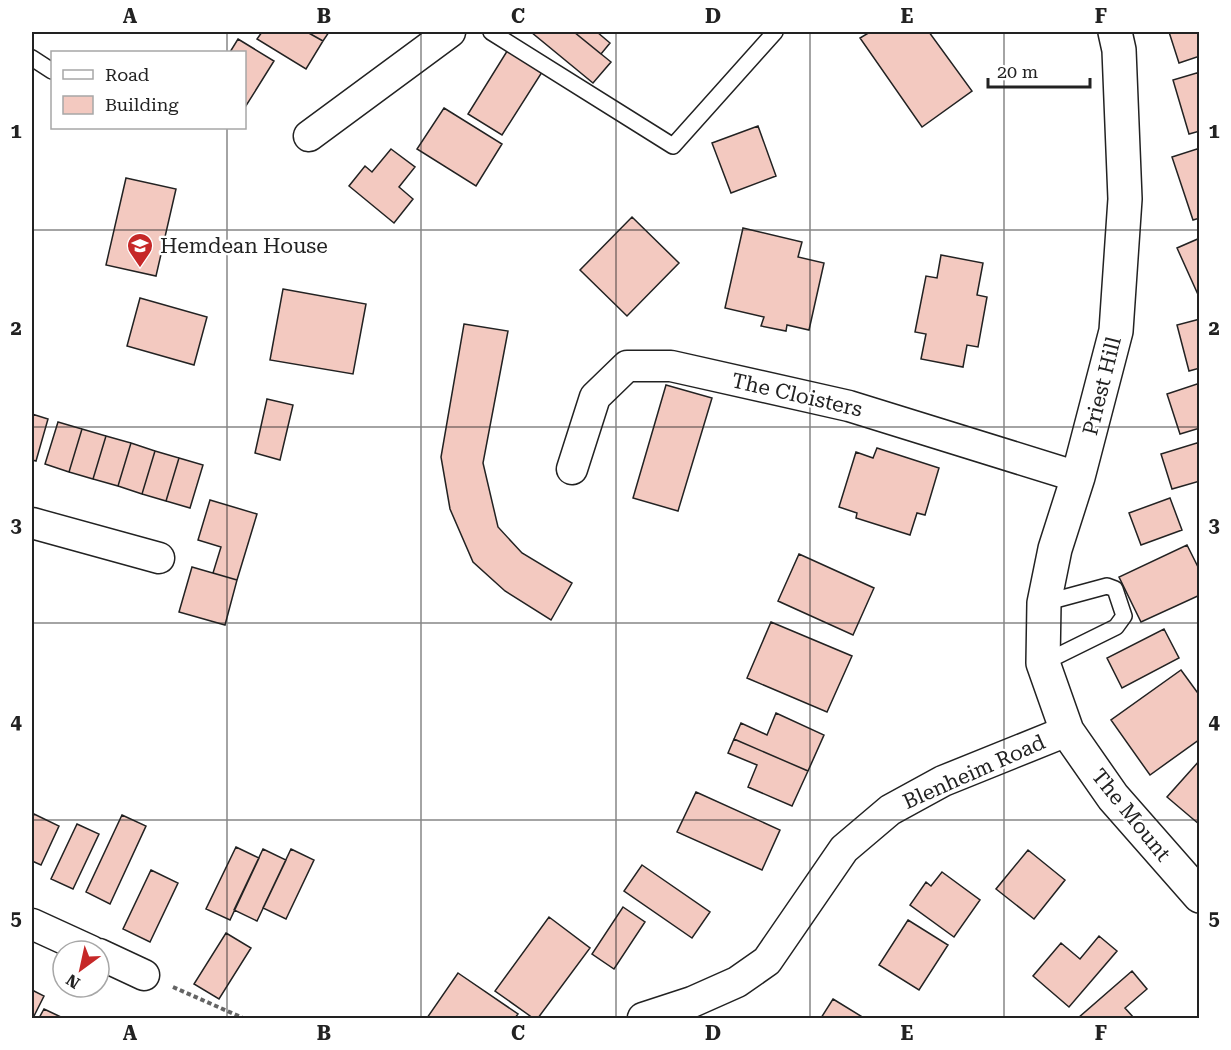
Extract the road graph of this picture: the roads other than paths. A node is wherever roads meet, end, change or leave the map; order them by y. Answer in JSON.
{"nodes":[{"id":1,"x":450,"y":32,"type":"edge"},
{"id":2,"x":491,"y":32,"type":"edge"},
{"id":3,"x":775,"y":32,"type":"edge"},
{"id":4,"x":1115,"y":32,"type":"edge"},
{"id":5,"x":32,"y":58,"type":"edge"},
{"id":6,"x":51,"y":70,"type":"edge"},
{"id":7,"x":309,"y":136,"type":"dead end"},
{"id":8,"x":572,"y":469,"type":"dead end"},
{"id":9,"x":1078,"y":477,"type":"junction"},
{"id":10,"x":32,"y":523,"type":"edge"},
{"id":11,"x":159,"y":558,"type":"dead end"},
{"id":12,"x":1044,"y":603,"type":"junction"},
{"id":13,"x":1042,"y":663,"type":"junction"},
{"id":14,"x":1067,"y":730,"type":"junction"},
{"id":15,"x":1200,"y":896,"type":"edge"},
{"id":16,"x":32,"y":924,"type":"edge"},
{"id":17,"x":65,"y":939,"type":"edge"},
{"id":18,"x":111,"y":960,"type":"edge"},
{"id":19,"x":144,"y":975,"type":"road end"},
{"id":20,"x":643,"y":1018,"type":"edge"}],
"edges":[{"from":1,"to":7,"type":"street"},
{"from":2,"to":3,"type":"lane"},
{"from":4,"to":9,"type":"street","name":"Priest Hill"},
{"from":5,"to":6,"type":"lane"},
{"from":8,"to":9,"type":"street","name":"The Cloisters"},
{"from":9,"to":12,"type":"street","name":"Priest Hill"},
{"from":10,"to":11,"type":"street"},
{"from":12,"to":13,"type":"street","name":"Priest Hill"},
{"from":12,"to":13,"type":"lane"},
{"from":13,"to":14,"type":"street","name":"Priest Hill"},
{"from":14,"to":15,"type":"street","name":"The Mount"},
{"from":14,"to":20,"type":"street","name":"Blenheim Road"},
{"from":16,"to":17,"type":"street"},
{"from":18,"to":19,"type":"street"}]}
